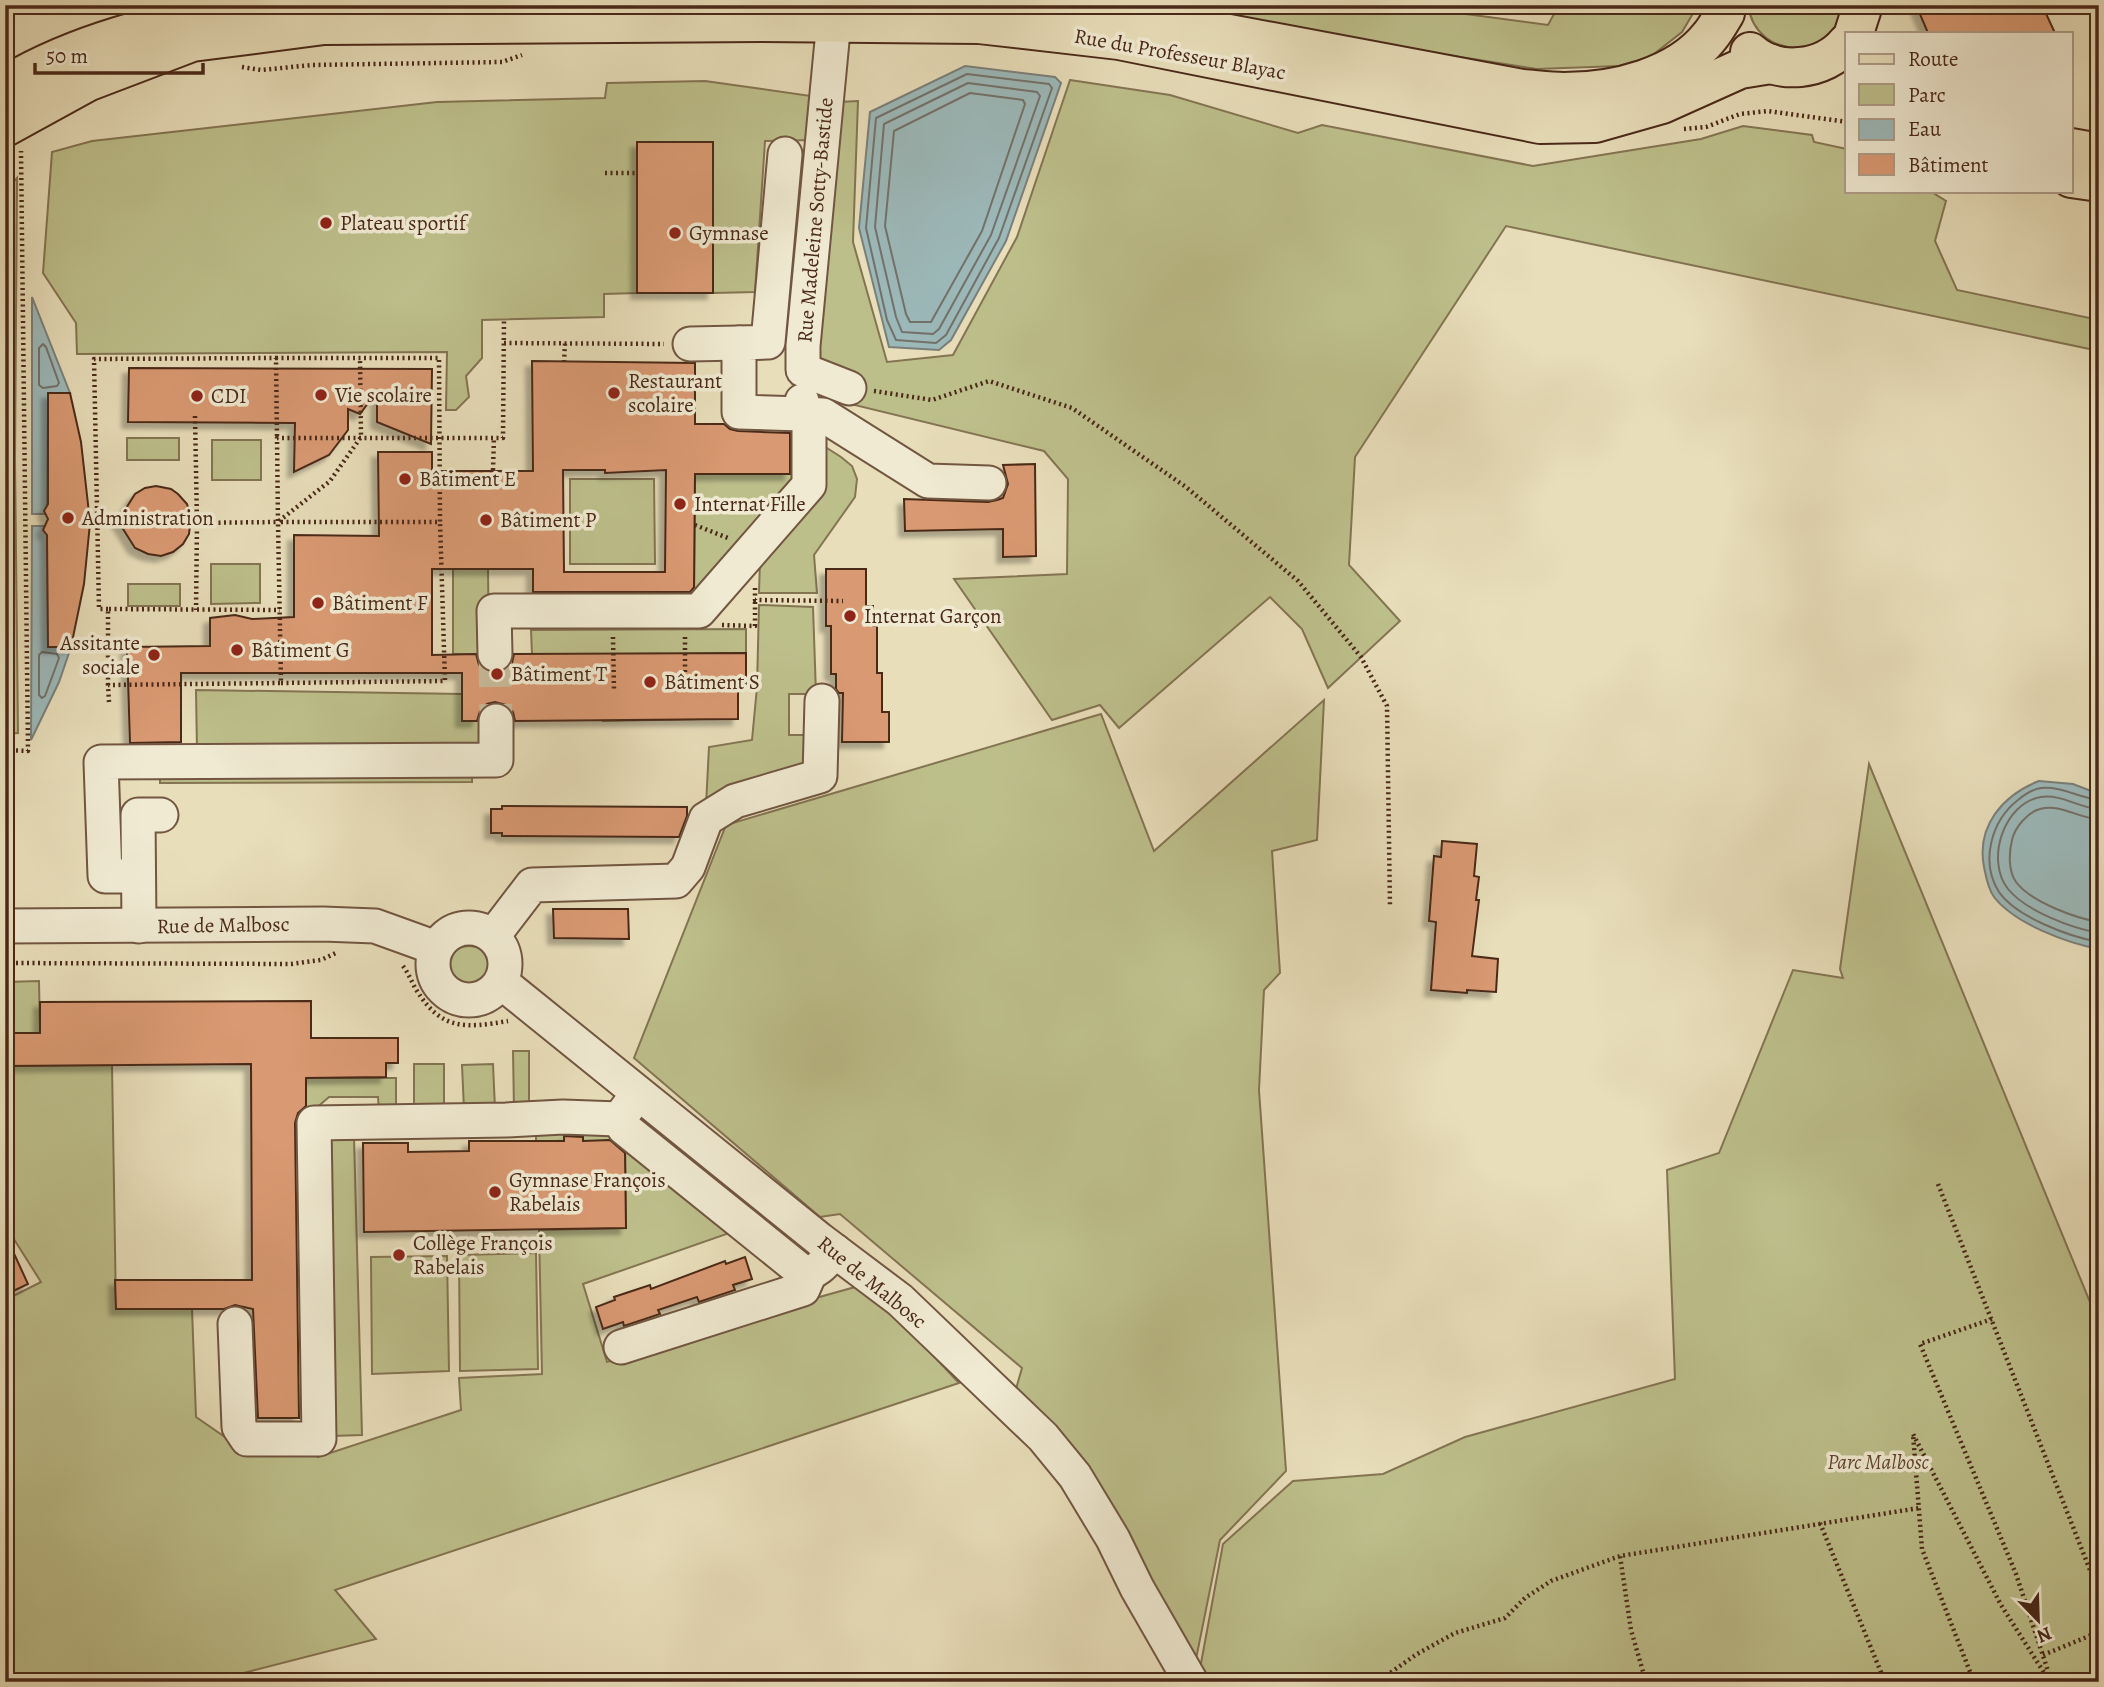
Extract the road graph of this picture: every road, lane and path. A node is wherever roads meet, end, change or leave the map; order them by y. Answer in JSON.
{"nodes":[{"id":1,"x":247,"y":5,"type":"edge"},
{"id":2,"x":1075,"y":5,"type":"edge"},
{"id":3,"x":1725,"y":9,"type":"edge"},
{"id":4,"x":836,"y":22,"type":"junction"},
{"id":5,"x":1845,"y":41,"type":"edge"},
{"id":6,"x":526,"y":54,"type":"dead end"},
{"id":7,"x":1772,"y":64,"type":"junction"},
{"id":8,"x":239,"y":66,"type":"dead end"},
{"id":9,"x":1830,"y":68,"type":"edge"},
{"id":10,"x":5,"y":86,"type":"edge"},
{"id":11,"x":1845,"y":122,"type":"edge"},
{"id":12,"x":1682,"y":129,"type":"dead end"},
{"id":13,"x":13,"y":133,"type":"edge"},
{"id":14,"x":2072,"y":148,"type":"edge"},
{"id":15,"x":2099,"y":153,"type":"edge"},
{"id":16,"x":785,"y":154,"type":"dead end"},
{"id":17,"x":605,"y":173,"type":"dead end"},
{"id":18,"x":636,"y":173,"type":"dead end"},
{"id":19,"x":2072,"y":178,"type":"edge"},
{"id":20,"x":2099,"y":182,"type":"edge"},
{"id":21,"x":503,"y":319,"type":"dead end"},
{"id":22,"x":504,"y":343,"type":"junction"},
{"id":23,"x":565,"y":343,"type":"junction"},
{"id":24,"x":754,"y":343,"type":"junction"},
{"id":25,"x":690,"y":344,"type":"joint"},
{"id":26,"x":276,"y":358,"type":"junction"},
{"id":27,"x":360,"y":358,"type":"junction"},
{"id":28,"x":803,"y":358,"type":"junction"},
{"id":29,"x":564,"y":362,"type":"dead end"},
{"id":30,"x":849,"y":387,"type":"joint"},
{"id":31,"x":802,"y":414,"type":"junction"},
{"id":32,"x":195,"y":416,"type":"dead end"},
{"id":33,"x":439,"y":437,"type":"junction"},
{"id":34,"x":277,"y":438,"type":"junction"},
{"id":35,"x":361,"y":438,"type":"junction"},
{"id":36,"x":494,"y":438,"type":"junction"},
{"id":37,"x":493,"y":470,"type":"dead end"},
{"id":38,"x":989,"y":483,"type":"dead end"},
{"id":39,"x":89,"y":521,"type":"dead end"},
{"id":40,"x":96,"y":521,"type":"junction"},
{"id":41,"x":105,"y":521,"type":"dead end"},
{"id":42,"x":278,"y":522,"type":"junction"},
{"id":43,"x":440,"y":522,"type":"junction"},
{"id":44,"x":194,"y":523,"type":"junction"},
{"id":45,"x":108,"y":609,"type":"junction"},
{"id":46,"x":196,"y":610,"type":"junction"},
{"id":47,"x":280,"y":610,"type":"junction"},
{"id":48,"x":685,"y":625,"type":"dead end"},
{"id":49,"x":612,"y":626,"type":"dead end"},
{"id":50,"x":495,"y":654,"type":"tunnel mouth"},
{"id":51,"x":281,"y":683,"type":"junction"},
{"id":52,"x":108,"y":685,"type":"junction"},
{"id":53,"x":614,"y":689,"type":"dead end"},
{"id":54,"x":685,"y":689,"type":"dead end"},
{"id":55,"x":822,"y":701,"type":"dead end"},
{"id":56,"x":109,"y":702,"type":"dead end"},
{"id":57,"x":495,"y":721,"type":"tunnel mouth"},
{"id":58,"x":5,"y":750,"type":"edge"},
{"id":59,"x":161,"y":815,"type":"dead end"},
{"id":60,"x":137,"y":876,"type":"junction"},
{"id":61,"x":1390,"y":907,"type":"dead end"},
{"id":62,"x":323,"y":924,"type":"junction"},
{"id":63,"x":5,"y":926,"type":"edge"},
{"id":64,"x":139,"y":926,"type":"junction"},
{"id":65,"x":493,"y":936,"type":"junction"},
{"id":66,"x":5,"y":943,"type":"edge"},
{"id":67,"x":436,"y":948,"type":"junction"},
{"id":68,"x":344,"y":949,"type":"dead end"},
{"id":69,"x":395,"y":960,"type":"dead end"},
{"id":70,"x":5,"y":963,"type":"edge"},
{"id":71,"x":514,"y":992,"type":"junction"},
{"id":72,"x":640,"y":1094,"type":"junction"},
{"id":73,"x":619,"y":1119,"type":"junction"},
{"id":74,"x":1938,"y":1184,"type":"dead end"},
{"id":75,"x":835,"y":1251,"type":"junction"},
{"id":76,"x":810,"y":1273,"type":"junction"},
{"id":77,"x":1992,"y":1319,"type":"junction"},
{"id":78,"x":235,"y":1324,"type":"dead end"},
{"id":79,"x":621,"y":1347,"type":"dead end"},
{"id":80,"x":1919,"y":1508,"type":"junction"},
{"id":81,"x":1820,"y":1523,"type":"junction"},
{"id":82,"x":1620,"y":1556,"type":"junction"},
{"id":83,"x":2099,"y":1593,"type":"edge"},
{"id":84,"x":2099,"y":1632,"type":"edge"},
{"id":85,"x":2043,"y":1655,"type":"junction"},
{"id":86,"x":1191,"y":1682,"type":"edge"},
{"id":87,"x":1377,"y":1682,"type":"edge"},
{"id":88,"x":1646,"y":1682,"type":"edge"},
{"id":89,"x":1885,"y":1682,"type":"edge"},
{"id":90,"x":1974,"y":1682,"type":"edge"},
{"id":91,"x":2051,"y":1682,"type":"edge"}],
"edges":[{"from":1,"to":10,"type":"main road"},
{"from":2,"to":3,"type":"main road","name":"Rue du Professeur Blayac"},
{"from":3,"to":7,"type":"main road"},
{"from":4,"to":7,"type":"main road","name":"Rue du Professeur Blayac"},
{"from":4,"to":13,"type":"main road","name":"Rue du Professeur Blayac"},
{"from":4,"to":28,"type":"street","name":"Rue Madeleine Sotty-Bastide"},
{"from":5,"to":9,"type":"main road"},
{"from":6,"to":8,"type":"path"},
{"from":7,"to":9,"type":"main road","name":"Rue du Professeur Blayac"},
{"from":11,"to":12,"type":"path"},
{"from":13,"to":58,"type":"path"},
{"from":14,"to":15,"type":"main road"},
{"from":16,"to":24,"type":"street"},
{"from":17,"to":18,"type":"path"},
{"from":19,"to":20,"type":"main road"},
{"from":21,"to":22,"type":"path"},
{"from":22,"to":23,"type":"path"},
{"from":22,"to":36,"type":"path"},
{"from":23,"to":25,"type":"path"},
{"from":23,"to":29,"type":"path"},
{"from":24,"to":25,"type":"street"},
{"from":24,"to":28,"type":"street"},
{"from":24,"to":31,"type":"street"},
{"from":26,"to":27,"type":"path"},
{"from":26,"to":34,"type":"path"},
{"from":26,"to":40,"type":"path"},
{"from":27,"to":33,"type":"path"},
{"from":27,"to":35,"type":"path"},
{"from":28,"to":30,"type":"street","name":"Rue Madeleine Sotty-Bastide"},
{"from":28,"to":31,"type":"street"},
{"from":30,"to":61,"type":"path"},
{"from":31,"to":38,"type":"street"},
{"from":31,"to":50,"type":"street"},
{"from":32,"to":44,"type":"path"},
{"from":33,"to":35,"type":"path"},
{"from":33,"to":36,"type":"path"},
{"from":33,"to":43,"type":"path"},
{"from":34,"to":35,"type":"path"},
{"from":34,"to":42,"type":"path"},
{"from":35,"to":42,"type":"path"},
{"from":36,"to":37,"type":"path"},
{"from":39,"to":40,"type":"path"},
{"from":40,"to":41,"type":"path"},
{"from":40,"to":45,"type":"path"},
{"from":42,"to":43,"type":"path"},
{"from":42,"to":44,"type":"path"},
{"from":42,"to":47,"type":"path"},
{"from":43,"to":51,"type":"path"},
{"from":44,"to":46,"type":"path"},
{"from":45,"to":46,"type":"path"},
{"from":45,"to":52,"type":"path"},
{"from":46,"to":47,"type":"path"},
{"from":47,"to":51,"type":"path"},
{"from":48,"to":54,"type":"path"},
{"from":49,"to":53,"type":"path"},
{"from":51,"to":52,"type":"path"},
{"from":52,"to":56,"type":"path"},
{"from":55,"to":65,"type":"street"},
{"from":57,"to":60,"type":"street"},
{"from":59,"to":60,"type":"street"},
{"from":60,"to":64,"type":"street"},
{"from":62,"to":64,"type":"street","name":"Rue de Malbosc"},
{"from":62,"to":66,"type":"street"},
{"from":62,"to":67,"type":"street","name":"Rue de Malbosc"},
{"from":63,"to":64,"type":"street","name":"Rue de Malbosc"},
{"from":65,"to":67,"type":"street"},
{"from":65,"to":71,"type":"street"},
{"from":67,"to":71,"type":"street"},
{"from":68,"to":70,"type":"path"},
{"from":69,"to":71,"type":"path"},
{"from":71,"to":72,"type":"street","name":"Rue de Malbosc"},
{"from":72,"to":73,"type":"street"},
{"from":72,"to":75,"type":"street","name":"Rue de Malbosc"},
{"from":73,"to":76,"type":"street"},
{"from":73,"to":78,"type":"street"},
{"from":74,"to":77,"type":"path"},
{"from":75,"to":76,"type":"street"},
{"from":75,"to":86,"type":"street","name":"Rue de Malbosc"},
{"from":76,"to":79,"type":"street"},
{"from":77,"to":83,"type":"path"},
{"from":77,"to":85,"type":"path"},
{"from":80,"to":81,"type":"path"},
{"from":80,"to":90,"type":"path"},
{"from":80,"to":91,"type":"path"},
{"from":81,"to":82,"type":"path"},
{"from":81,"to":89,"type":"path"},
{"from":82,"to":87,"type":"path"},
{"from":82,"to":88,"type":"path"},
{"from":84,"to":85,"type":"path"},
{"from":85,"to":91,"type":"path"}]}
